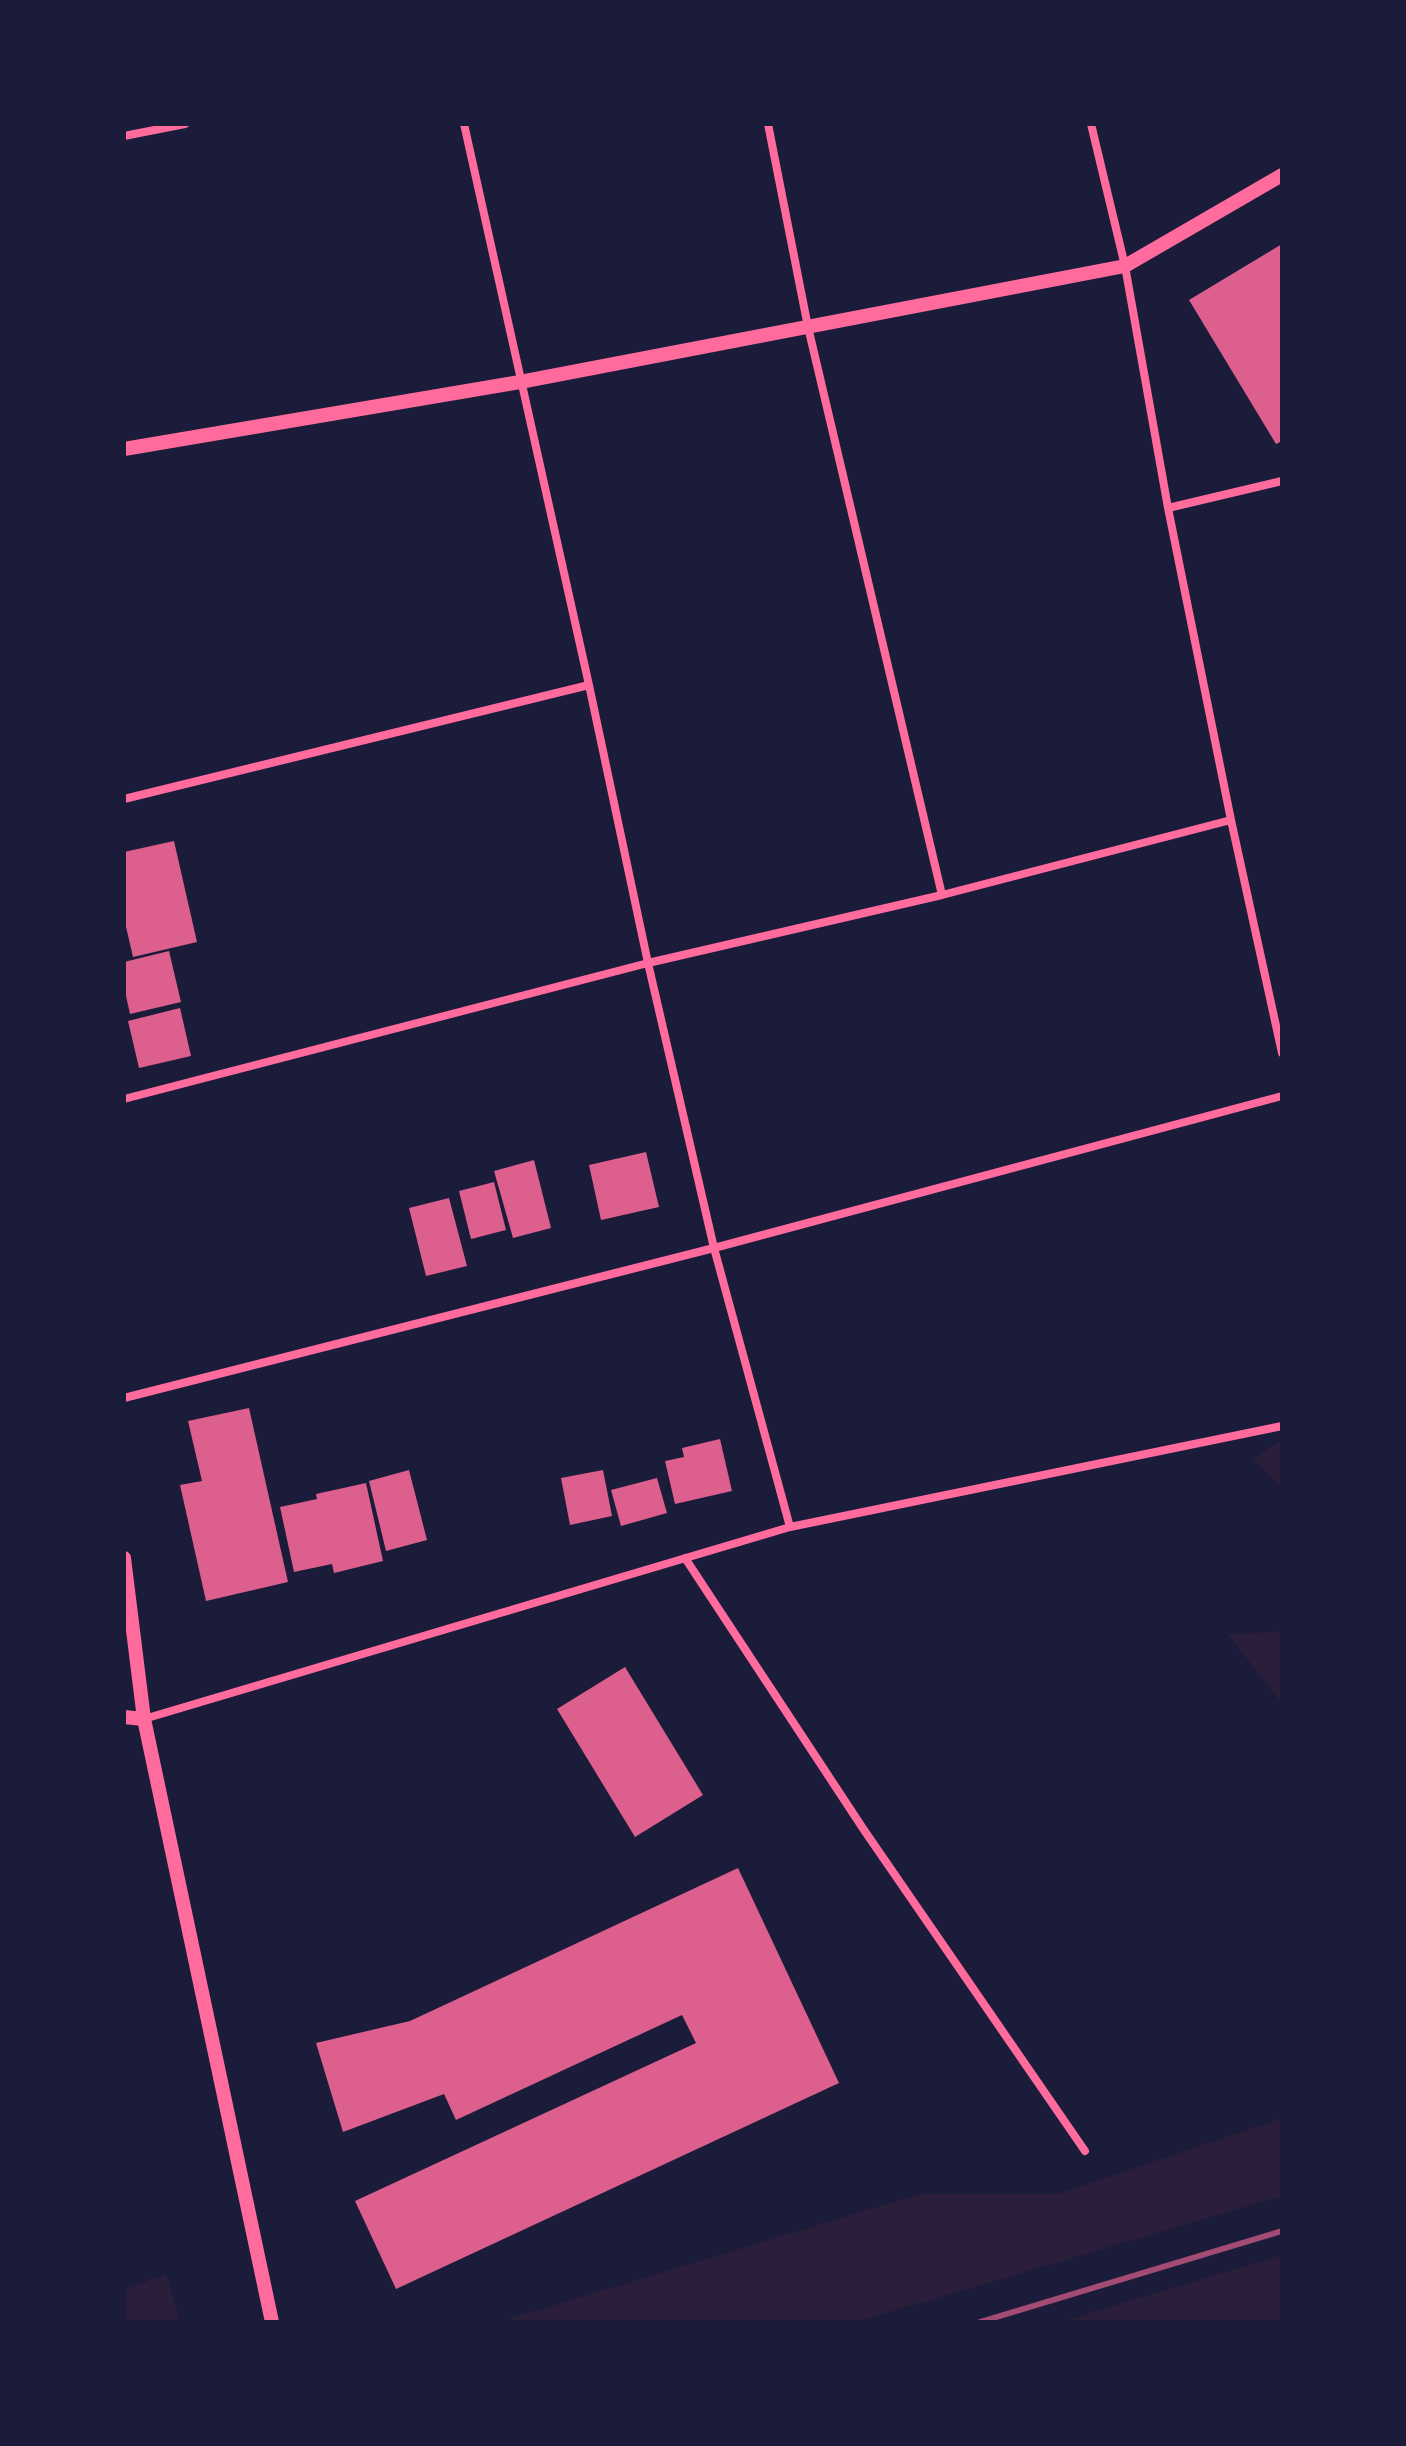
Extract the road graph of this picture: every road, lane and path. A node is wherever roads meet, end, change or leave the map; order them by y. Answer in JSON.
{"nodes":[{"id":1,"x":185,"y":124,"type":"edge"},
{"id":2,"x":464,"y":124,"type":"edge"},
{"id":3,"x":768,"y":124,"type":"edge"},
{"id":4,"x":1091,"y":124,"type":"edge"},
{"id":5,"x":124,"y":136,"type":"edge"},
{"id":6,"x":1282,"y":175,"type":"edge"},
{"id":7,"x":1125,"y":266,"type":"junction"},
{"id":8,"x":808,"y":327,"type":"junction"},
{"id":9,"x":520,"y":382,"type":"junction"},
{"id":10,"x":124,"y":449,"type":"edge"},
{"id":11,"x":1282,"y":481,"type":"edge"},
{"id":12,"x":1168,"y":508,"type":"junction"},
{"id":13,"x":589,"y":685,"type":"junction"},
{"id":14,"x":124,"y":799,"type":"edge"},
{"id":15,"x":1231,"y":820,"type":"junction"},
{"id":16,"x":942,"y":895,"type":"junction"},
{"id":17,"x":648,"y":963,"type":"junction"},
{"id":18,"x":1282,"y":1009,"type":"edge"},
{"id":19,"x":1271,"y":1010,"type":"junction"},
{"id":20,"x":1282,"y":1053,"type":"edge"},
{"id":21,"x":1282,"y":1096,"type":"edge"},
{"id":22,"x":124,"y":1099,"type":"edge"},
{"id":23,"x":714,"y":1248,"type":"junction"},
{"id":24,"x":124,"y":1398,"type":"edge"},
{"id":25,"x":1282,"y":1426,"type":"edge"},
{"id":26,"x":790,"y":1527,"type":"junction"},
{"id":27,"x":124,"y":1558,"type":"edge"},
{"id":28,"x":685,"y":1558,"type":"junction"},
{"id":29,"x":124,"y":1717,"type":"edge"},
{"id":30,"x":144,"y":1719,"type":"junction"},
{"id":31,"x":1085,"y":2151,"type":"dead end"},
{"id":32,"x":272,"y":2322,"type":"edge"}],
"edges":[{"from":1,"to":5,"type":"street"},
{"from":2,"to":9,"type":"street"},
{"from":3,"to":8,"type":"street"},
{"from":4,"to":7,"type":"street"},
{"from":6,"to":7,"type":"street"},
{"from":7,"to":8,"type":"street"},
{"from":7,"to":12,"type":"street"},
{"from":8,"to":9,"type":"street"},
{"from":8,"to":16,"type":"street"},
{"from":9,"to":10,"type":"street"},
{"from":9,"to":13,"type":"street"},
{"from":11,"to":12,"type":"street"},
{"from":12,"to":15,"type":"street"},
{"from":13,"to":14,"type":"street"},
{"from":13,"to":17,"type":"street"},
{"from":15,"to":16,"type":"street"},
{"from":15,"to":19,"type":"street"},
{"from":16,"to":17,"type":"street"},
{"from":17,"to":22,"type":"street"},
{"from":17,"to":23,"type":"street"},
{"from":18,"to":19,"type":"street"},
{"from":19,"to":20,"type":"street"},
{"from":21,"to":23,"type":"street"},
{"from":23,"to":24,"type":"street"},
{"from":23,"to":26,"type":"street"},
{"from":25,"to":26,"type":"street"},
{"from":26,"to":28,"type":"street"},
{"from":27,"to":30,"type":"street"},
{"from":28,"to":30,"type":"street"},
{"from":28,"to":31,"type":"street"},
{"from":29,"to":30,"type":"street"},
{"from":30,"to":32,"type":"street"}]}
